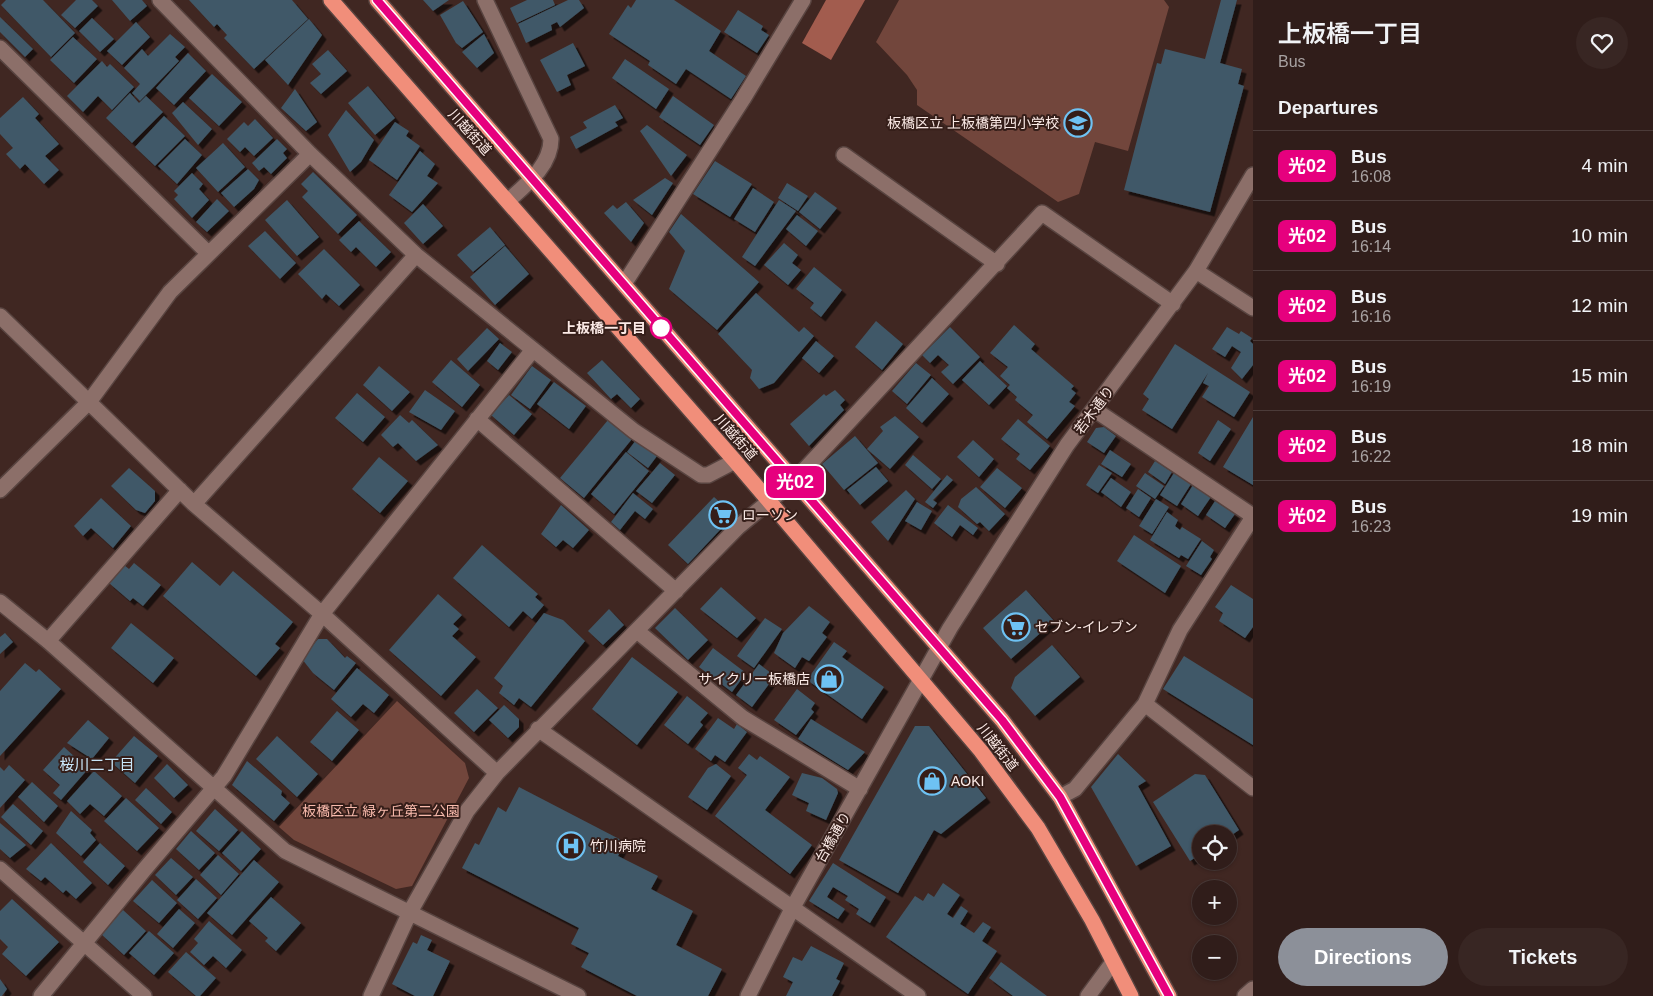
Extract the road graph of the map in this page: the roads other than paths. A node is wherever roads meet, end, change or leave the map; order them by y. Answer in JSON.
{"nodes":[{"id":1,"x":160,"y":0,"type":"edge"},
{"id":2,"x":331,"y":0,"type":"edge"},
{"id":3,"x":377,"y":0,"type":"edge"},
{"id":4,"x":485,"y":0,"type":"edge"},
{"id":5,"x":803,"y":0,"type":"edge"},
{"id":6,"x":0,"y":48,"type":"edge"},
{"id":7,"x":310,"y":154,"type":"junction"},
{"id":8,"x":844,"y":155,"type":"dead end"},
{"id":9,"x":1253,"y":175,"type":"edge"},
{"id":10,"x":532,"y":180,"type":"junction"},
{"id":11,"x":509,"y":200,"type":"junction"},
{"id":12,"x":208,"y":253,"type":"junction"},
{"id":13,"x":416,"y":255,"type":"junction"},
{"id":14,"x":996,"y":264,"type":"junction"},
{"id":15,"x":1196,"y":271,"type":"junction"},
{"id":16,"x":624,"y":284,"type":"junction"},
{"id":17,"x":1173,"y":304,"type":"junction"},
{"id":18,"x":1253,"y":308,"type":"edge"},
{"id":19,"x":0,"y":316,"type":"edge"},
{"id":20,"x":532,"y":351,"type":"junction"},
{"id":21,"x":89,"y":402,"type":"junction"},
{"id":22,"x":1094,"y":410,"type":"junction"},
{"id":23,"x":477,"y":418,"type":"junction"},
{"id":24,"x":735,"y":460,"type":"junction"},
{"id":25,"x":794,"y":481,"type":"junction"},
{"id":26,"x":0,"y":490,"type":"edge"},
{"id":27,"x":180,"y":490,"type":"junction"},
{"id":28,"x":769,"y":501,"type":"junction"},
{"id":29,"x":194,"y":504,"type":"junction"},
{"id":30,"x":1253,"y":516,"type":"edge"},
{"id":31,"x":676,"y":591,"type":"junction"},
{"id":32,"x":0,"y":602,"type":"edge"},
{"id":33,"x":322,"y":614,"type":"junction"},
{"id":34,"x":637,"y":631,"type":"junction"},
{"id":35,"x":48,"y":641,"type":"junction"},
{"id":36,"x":938,"y":647,"type":"junction"},
{"id":37,"x":921,"y":678,"type":"junction"},
{"id":38,"x":1145,"y":704,"type":"junction"},
{"id":39,"x":538,"y":730,"type":"junction"},
{"id":40,"x":497,"y":773,"type":"junction"},
{"id":41,"x":215,"y":788,"type":"junction"},
{"id":42,"x":1253,"y":788,"type":"edge"},
{"id":43,"x":860,"y":789,"type":"junction"},
{"id":44,"x":1060,"y":797,"type":"junction"},
{"id":45,"x":0,"y":869,"type":"edge"},
{"id":46,"x":793,"y":907,"type":"junction"},
{"id":47,"x":410,"y":912,"type":"junction"},
{"id":48,"x":84,"y":943,"type":"junction"},
{"id":49,"x":1113,"y":962,"type":"junction"},
{"id":50,"x":1253,"y":989,"type":"edge"},
{"id":51,"x":41,"y":996,"type":"edge"},
{"id":52,"x":144,"y":996,"type":"edge"},
{"id":53,"x":371,"y":996,"type":"edge"},
{"id":54,"x":578,"y":996,"type":"edge"},
{"id":55,"x":748,"y":996,"type":"edge"},
{"id":56,"x":918,"y":996,"type":"edge"},
{"id":57,"x":1088,"y":996,"type":"edge"},
{"id":58,"x":1131,"y":996,"type":"edge"},
{"id":59,"x":1169,"y":996,"type":"edge"},
{"id":60,"x":1245,"y":996,"type":"edge"}],
"edges":[{"from":1,"to":7,"type":"street"},
{"from":2,"to":11,"type":"highway","name":"川越街道"},
{"from":3,"to":10,"type":"highway","name":"川越街道"},
{"from":4,"to":10,"type":"street"},
{"from":5,"to":16,"type":"street"},
{"from":6,"to":12,"type":"street"},
{"from":7,"to":12,"type":"street"},
{"from":7,"to":13,"type":"street"},
{"from":8,"to":14,"type":"street"},
{"from":9,"to":15,"type":"street","name":"若木通り"},
{"from":10,"to":11,"type":"street"},
{"from":10,"to":16,"type":"highway","name":"川越街道"},
{"from":11,"to":24,"type":"highway","name":"川越街道"},
{"from":12,"to":21,"type":"street"},
{"from":13,"to":20,"type":"street"},
{"from":13,"to":29,"type":"street"},
{"from":14,"to":17,"type":"street"},
{"from":14,"to":25,"type":"street"},
{"from":15,"to":17,"type":"street","name":"若木通り"},
{"from":15,"to":18,"type":"street"},
{"from":16,"to":25,"type":"highway","name":"川越街道"},
{"from":17,"to":22,"type":"street","name":"若木通り"},
{"from":19,"to":21,"type":"street"},
{"from":20,"to":23,"type":"street"},
{"from":20,"to":24,"type":"street"},
{"from":21,"to":26,"type":"street"},
{"from":21,"to":27,"type":"street"},
{"from":22,"to":30,"type":"street"},
{"from":22,"to":36,"type":"street","name":"若木通り"},
{"from":23,"to":31,"type":"street"},
{"from":23,"to":33,"type":"street"},
{"from":24,"to":28,"type":"highway","name":"川越街道"},
{"from":25,"to":28,"type":"street"},
{"from":25,"to":36,"type":"highway","name":"川越街道"},
{"from":27,"to":29,"type":"street"},
{"from":27,"to":35,"type":"street"},
{"from":28,"to":31,"type":"street"},
{"from":28,"to":37,"type":"highway","name":"川越街道"},
{"from":29,"to":33,"type":"street"},
{"from":30,"to":38,"type":"street"},
{"from":31,"to":34,"type":"street"},
{"from":32,"to":35,"type":"street"},
{"from":33,"to":40,"type":"street"},
{"from":33,"to":41,"type":"street"},
{"from":34,"to":39,"type":"street"},
{"from":34,"to":43,"type":"street"},
{"from":35,"to":41,"type":"street"},
{"from":36,"to":37,"type":"street","name":"若木通り"},
{"from":36,"to":44,"type":"highway","name":"川越街道"},
{"from":37,"to":43,"type":"street","name":"台橋通り"},
{"from":37,"to":49,"type":"highway","name":"川越街道"},
{"from":38,"to":42,"type":"street"},
{"from":38,"to":44,"type":"street"},
{"from":39,"to":40,"type":"street"},
{"from":39,"to":46,"type":"street"},
{"from":40,"to":47,"type":"street"},
{"from":41,"to":47,"type":"street"},
{"from":41,"to":48,"type":"street"},
{"from":43,"to":46,"type":"street","name":"台橋通り"},
{"from":44,"to":59,"type":"highway","name":"川越街道"},
{"from":45,"to":48,"type":"street"},
{"from":46,"to":55,"type":"street","name":"台橋通り"},
{"from":46,"to":56,"type":"street"},
{"from":47,"to":53,"type":"street"},
{"from":47,"to":54,"type":"street"},
{"from":48,"to":51,"type":"street"},
{"from":48,"to":52,"type":"street"},
{"from":49,"to":57,"type":"street"},
{"from":49,"to":58,"type":"highway","name":"川越街道"},
{"from":50,"to":60,"type":"street"}]}
